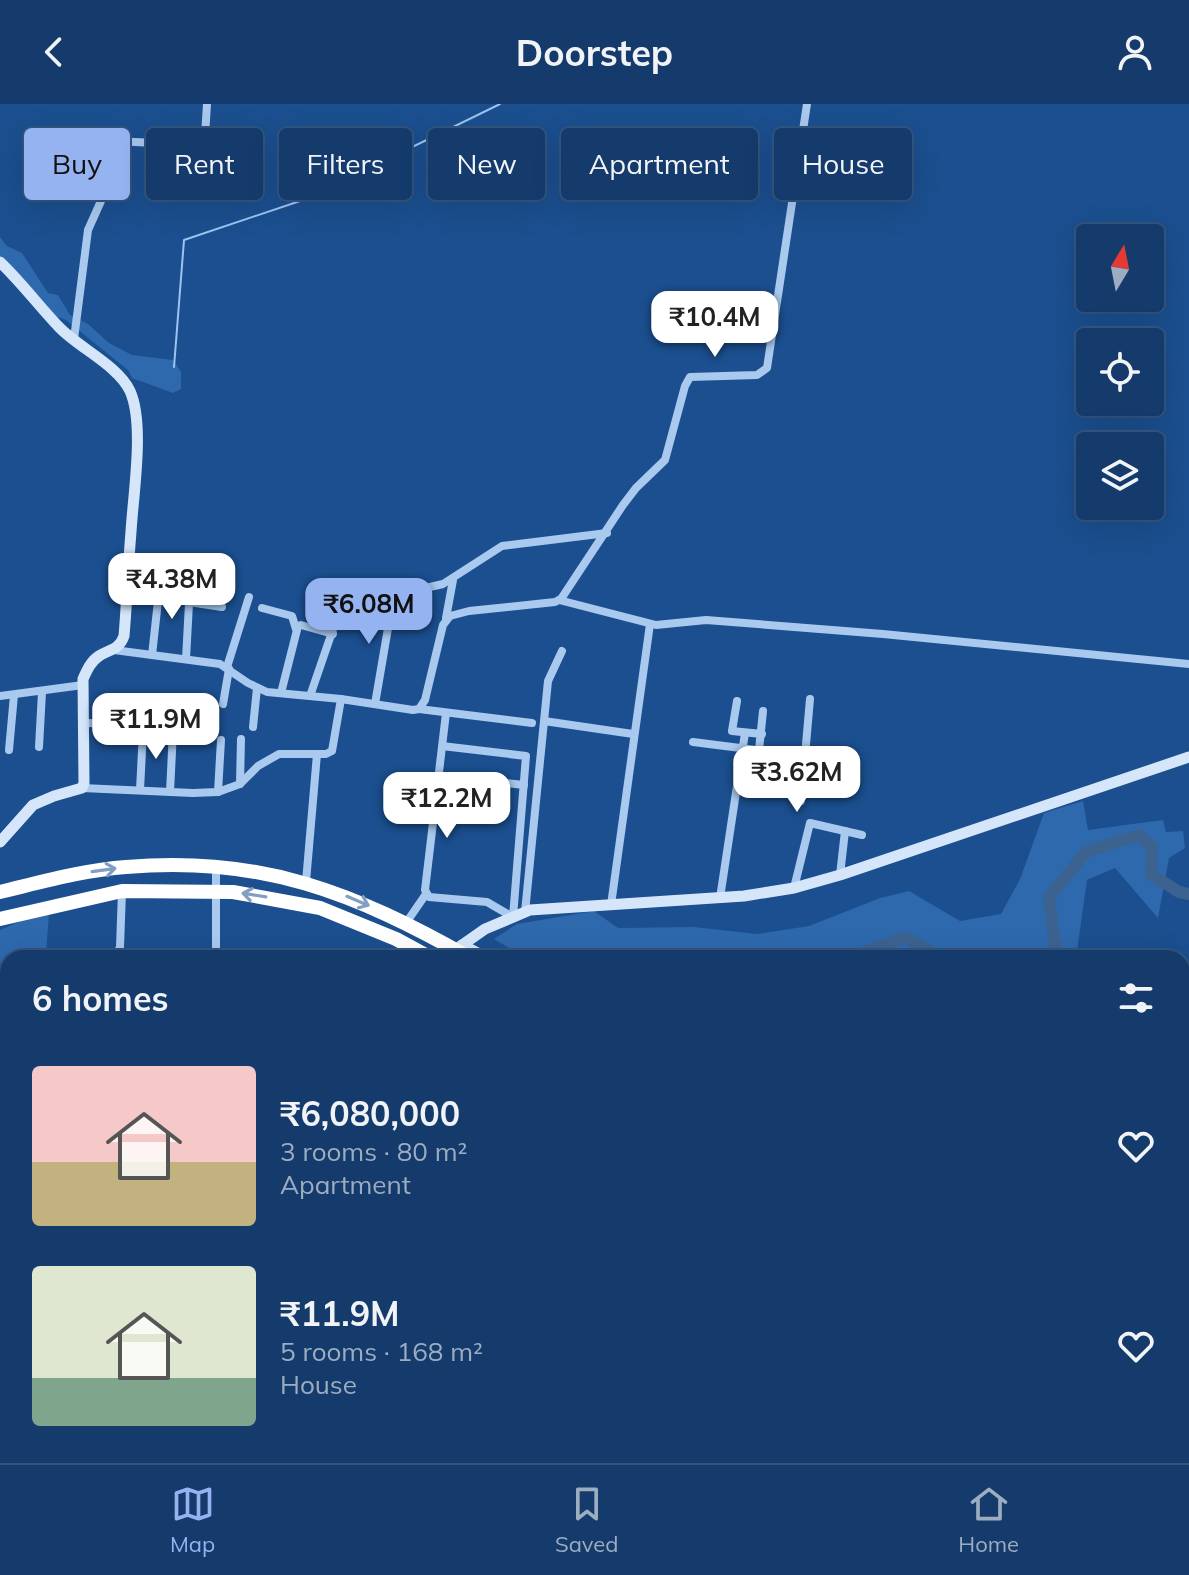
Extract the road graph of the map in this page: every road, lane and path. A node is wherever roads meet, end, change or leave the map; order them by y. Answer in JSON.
{"nodes":[{"id":1,"x":207,"y":104,"type":"edge"},
{"id":2,"x":807,"y":104,"type":"edge"},
{"id":3,"x":0,"y":262,"type":"edge"},
{"id":4,"x":74,"y":339,"type":"junction"},
{"id":5,"x":607,"y":533,"type":"junction"},
{"id":6,"x":453,"y":580,"type":"junction"},
{"id":7,"x":394,"y":593,"type":"junction"},
{"id":8,"x":249,"y":597,"type":"dead end"},
{"id":9,"x":562,"y":598,"type":"junction"},
{"id":10,"x":189,"y":602,"type":"junction"},
{"id":11,"x":222,"y":607,"type":"dead end"},
{"id":12,"x":262,"y":608,"type":"dead end"},
{"id":13,"x":446,"y":619,"type":"junction"},
{"id":14,"x":650,"y":624,"type":"junction"},
{"id":15,"x":296,"y":629,"type":"junction"},
{"id":16,"x":333,"y":634,"type":"junction"},
{"id":17,"x":114,"y":650,"type":"junction"},
{"id":18,"x":562,"y":651,"type":"dead end"},
{"id":19,"x":152,"y":655,"type":"junction"},
{"id":20,"x":186,"y":659,"type":"junction"},
{"id":21,"x":1189,"y":664,"type":"edge"},
{"id":22,"x":228,"y":668,"type":"junction"},
{"id":23,"x":83,"y":685,"type":"junction"},
{"id":24,"x":257,"y":688,"type":"junction"},
{"id":25,"x":42,"y":692,"type":"junction"},
{"id":26,"x":281,"y":693,"type":"junction"},
{"id":27,"x":14,"y":695,"type":"junction"},
{"id":28,"x":0,"y":696,"type":"edge"},
{"id":29,"x":310,"y":696,"type":"junction"},
{"id":30,"x":341,"y":699,"type":"junction"},
{"id":31,"x":810,"y":699,"type":"dead end"},
{"id":32,"x":737,"y":701,"type":"dead end"},
{"id":33,"x":223,"y":704,"type":"dead end"},
{"id":34,"x":375,"y":704,"type":"junction"},
{"id":35,"x":419,"y":709,"type":"junction"},
{"id":36,"x":763,"y":711,"type":"dead end"},
{"id":37,"x":446,"y":713,"type":"junction"},
{"id":38,"x":544,"y":721,"type":"junction"},
{"id":39,"x":84,"y":723,"type":"junction"},
{"id":40,"x":532,"y":723,"type":"dead end"},
{"id":41,"x":203,"y":725,"type":"dead end"},
{"id":42,"x":253,"y":727,"type":"dead end"},
{"id":43,"x":143,"y":731,"type":"dead end"},
{"id":44,"x":173,"y":731,"type":"dead end"},
{"id":45,"x":745,"y":733,"type":"junction"},
{"id":46,"x":633,"y":734,"type":"junction"},
{"id":47,"x":762,"y":734,"type":"junction"},
{"id":48,"x":241,"y":739,"type":"dead end"},
{"id":49,"x":221,"y":740,"type":"dead end"},
{"id":50,"x":693,"y":742,"type":"dead end"},
{"id":51,"x":442,"y":746,"type":"junction"},
{"id":52,"x":39,"y":747,"type":"dead end"},
{"id":53,"x":743,"y":749,"type":"junction"},
{"id":54,"x":9,"y":750,"type":"dead end"},
{"id":55,"x":759,"y":750,"type":"junction"},
{"id":56,"x":317,"y":754,"type":"junction"},
{"id":57,"x":803,"y":756,"type":"junction"},
{"id":58,"x":1189,"y":757,"type":"edge"},
{"id":59,"x":438,"y":776,"type":"junction"},
{"id":60,"x":240,"y":784,"type":"junction"},
{"id":61,"x":524,"y":785,"type":"junction"},
{"id":62,"x":82,"y":788,"type":"junction"},
{"id":63,"x":140,"y":790,"type":"junction"},
{"id":64,"x":170,"y":792,"type":"junction"},
{"id":65,"x":218,"y":792,"type":"junction"},
{"id":66,"x":801,"y":801,"type":"dead end"},
{"id":67,"x":845,"y":831,"type":"junction"},
{"id":68,"x":862,"y":835,"type":"dead end"},
{"id":69,"x":0,"y":842,"type":"edge"},
{"id":70,"x":216,"y":866,"type":"junction"},
{"id":71,"x":840,"y":875,"type":"junction"},
{"id":72,"x":60,"y":878,"type":"junction"},
{"id":73,"x":306,"y":882,"type":"junction"},
{"id":74,"x":794,"y":888,"type":"junction"},
{"id":75,"x":214,"y":890,"type":"junction"},
{"id":76,"x":122,"y":891,"type":"junction"},
{"id":77,"x":0,"y":892,"type":"edge"},
{"id":78,"x":426,"y":894,"type":"junction"},
{"id":79,"x":720,"y":898,"type":"junction"},
{"id":80,"x":66,"y":902,"type":"junction"},
{"id":81,"x":611,"y":905,"type":"junction"},
{"id":82,"x":525,"y":912,"type":"junction"},
{"id":83,"x":513,"y":917,"type":"junction"},
{"id":84,"x":0,"y":919,"type":"edge"},
{"id":85,"x":406,"y":923,"type":"junction"},
{"id":86,"x":396,"y":939,"type":"junction"},
{"id":87,"x":119,"y":950,"type":"edge"},
{"id":88,"x":216,"y":950,"type":"edge"},
{"id":89,"x":410,"y":950,"type":"edge"},
{"id":90,"x":416,"y":950,"type":"edge"},
{"id":91,"x":454,"y":950,"type":"edge"},
{"id":92,"x":462,"y":950,"type":"edge"}],
"edges":[{"from":1,"to":4,"type":"street"},
{"from":2,"to":5,"type":"street"},
{"from":3,"to":4,"type":"street"},
{"from":4,"to":17,"type":"street"},
{"from":5,"to":6,"type":"street"},
{"from":5,"to":9,"type":"street"},
{"from":6,"to":7,"type":"street"},
{"from":6,"to":13,"type":"street"},
{"from":7,"to":16,"type":"street"},
{"from":7,"to":34,"type":"street"},
{"from":8,"to":22,"type":"street"},
{"from":9,"to":13,"type":"street"},
{"from":9,"to":14,"type":"street"},
{"from":10,"to":11,"type":"street"},
{"from":10,"to":19,"type":"street"},
{"from":10,"to":20,"type":"street"},
{"from":12,"to":15,"type":"street"},
{"from":13,"to":35,"type":"street"},
{"from":14,"to":21,"type":"street"},
{"from":14,"to":46,"type":"street"},
{"from":15,"to":16,"type":"street"},
{"from":15,"to":26,"type":"street"},
{"from":16,"to":29,"type":"street"},
{"from":17,"to":19,"type":"street"},
{"from":17,"to":23,"type":"street"},
{"from":18,"to":38,"type":"street"},
{"from":19,"to":20,"type":"street"},
{"from":20,"to":22,"type":"street"},
{"from":22,"to":24,"type":"street"},
{"from":22,"to":33,"type":"street"},
{"from":23,"to":25,"type":"street"},
{"from":23,"to":39,"type":"street"},
{"from":24,"to":26,"type":"street"},
{"from":24,"to":42,"type":"street"},
{"from":25,"to":27,"type":"street"},
{"from":25,"to":52,"type":"street"},
{"from":26,"to":29,"type":"street"},
{"from":27,"to":28,"type":"street"},
{"from":27,"to":54,"type":"street"},
{"from":29,"to":30,"type":"street"},
{"from":30,"to":34,"type":"street"},
{"from":30,"to":56,"type":"street"},
{"from":31,"to":57,"type":"street"},
{"from":32,"to":45,"type":"street"},
{"from":34,"to":35,"type":"street"},
{"from":35,"to":37,"type":"street"},
{"from":36,"to":47,"type":"street"},
{"from":37,"to":40,"type":"street"},
{"from":37,"to":51,"type":"street"},
{"from":38,"to":46,"type":"street"},
{"from":38,"to":82,"type":"street"},
{"from":39,"to":41,"type":"street"},
{"from":39,"to":62,"type":"street"},
{"from":43,"to":63,"type":"street"},
{"from":44,"to":64,"type":"street"},
{"from":45,"to":47,"type":"street"},
{"from":45,"to":53,"type":"street"},
{"from":46,"to":81,"type":"street"},
{"from":47,"to":55,"type":"street"},
{"from":48,"to":60,"type":"street"},
{"from":49,"to":65,"type":"street"},
{"from":50,"to":53,"type":"street"},
{"from":51,"to":59,"type":"street"},
{"from":51,"to":61,"type":"street"},
{"from":53,"to":55,"type":"street"},
{"from":53,"to":79,"type":"street"},
{"from":55,"to":57,"type":"street"},
{"from":56,"to":60,"type":"street"},
{"from":56,"to":73,"type":"street"},
{"from":57,"to":66,"type":"street"},
{"from":58,"to":71,"type":"street"},
{"from":59,"to":61,"type":"street"},
{"from":59,"to":78,"type":"street"},
{"from":60,"to":65,"type":"street"},
{"from":61,"to":83,"type":"street"},
{"from":62,"to":63,"type":"street"},
{"from":62,"to":69,"type":"street"},
{"from":63,"to":64,"type":"street"},
{"from":64,"to":65,"type":"street"},
{"from":67,"to":68,"type":"street"},
{"from":67,"to":71,"type":"street"},
{"from":67,"to":74,"type":"street"},
{"from":72,"to":70,"type":"highway","one_way":true},
{"from":70,"to":73,"type":"highway"},
{"from":70,"to":75,"type":"street"},
{"from":71,"to":74,"type":"street"},
{"from":72,"to":77,"type":"highway"},
{"from":72,"to":80,"type":"highway"},
{"from":73,"to":85,"type":"highway","one_way":true},
{"from":74,"to":79,"type":"street"},
{"from":75,"to":76,"type":"highway"},
{"from":86,"to":75,"type":"highway","one_way":true},
{"from":75,"to":88,"type":"street"},
{"from":76,"to":80,"type":"highway"},
{"from":76,"to":87,"type":"street"},
{"from":78,"to":83,"type":"street"},
{"from":78,"to":85,"type":"street"},
{"from":79,"to":81,"type":"street"},
{"from":80,"to":84,"type":"highway"},
{"from":81,"to":82,"type":"street"},
{"from":82,"to":83,"type":"street"},
{"from":83,"to":92,"type":"street"},
{"from":85,"to":91,"type":"highway"},
{"from":86,"to":89,"type":"street"},
{"from":86,"to":90,"type":"highway"}]}
